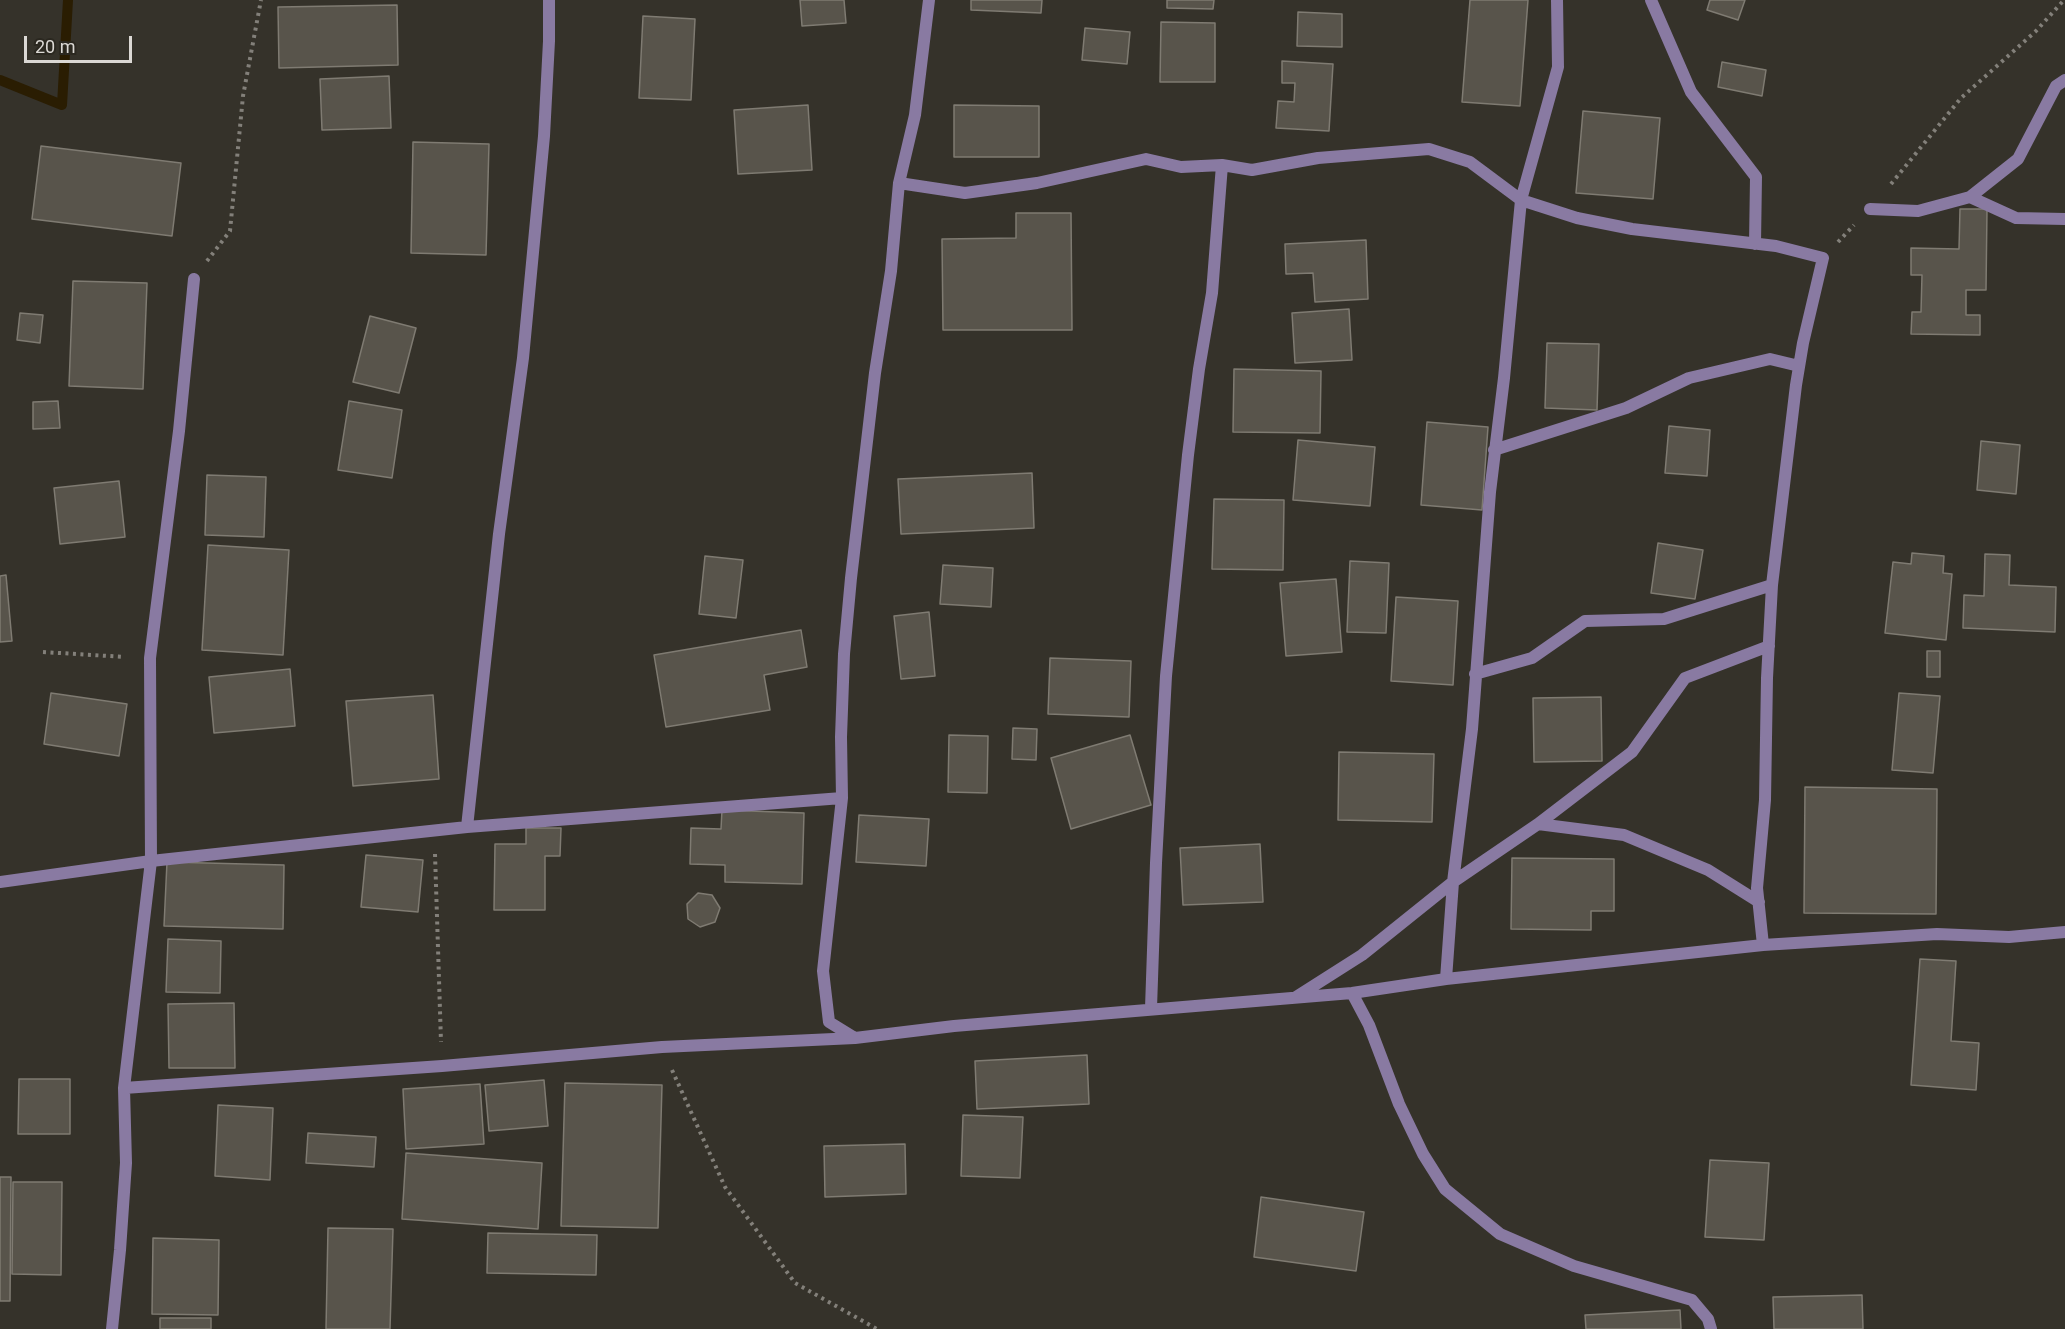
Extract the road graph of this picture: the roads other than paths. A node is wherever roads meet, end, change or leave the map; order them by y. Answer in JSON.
{"nodes":[{"id":1,"x":549,"y":0,"type":"edge"},
{"id":2,"x":929,"y":0,"type":"edge"},
{"id":3,"x":1557,"y":0,"type":"edge"},
{"id":4,"x":1651,"y":0,"type":"edge"},
{"id":5,"x":2065,"y":80,"type":"edge"},
{"id":6,"x":1222,"y":165,"type":"junction"},
{"id":7,"x":898,"y":183,"type":"junction"},
{"id":8,"x":1970,"y":197,"type":"junction"},
{"id":9,"x":1521,"y":200,"type":"junction"},
{"id":10,"x":1870,"y":209,"type":"road end"},
{"id":11,"x":2065,"y":219,"type":"edge"},
{"id":12,"x":1755,"y":244,"type":"junction"},
{"id":13,"x":194,"y":279,"type":"road end"},
{"id":14,"x":1799,"y":366,"type":"junction"},
{"id":15,"x":1494,"y":450,"type":"junction"},
{"id":16,"x":1772,"y":585,"type":"junction"},
{"id":17,"x":1769,"y":646,"type":"junction"},
{"id":18,"x":1475,"y":674,"type":"junction"},
{"id":19,"x":842,"y":798,"type":"junction"},
{"id":20,"x":1538,"y":824,"type":"junction"},
{"id":21,"x":467,"y":827,"type":"junction"},
{"id":22,"x":151,"y":861,"type":"junction"},
{"id":23,"x":0,"y":882,"type":"edge"},
{"id":24,"x":1452,"y":882,"type":"junction"},
{"id":25,"x":1759,"y":902,"type":"junction"},
{"id":26,"x":2065,"y":932,"type":"edge"},
{"id":27,"x":1763,"y":945,"type":"junction"},
{"id":28,"x":1446,"y":979,"type":"junction"},
{"id":29,"x":1352,"y":993,"type":"junction"},
{"id":30,"x":1295,"y":997,"type":"junction"},
{"id":31,"x":1151,"y":1008,"type":"junction"},
{"id":32,"x":855,"y":1038,"type":"junction"},
{"id":33,"x":124,"y":1088,"type":"junction"},
{"id":34,"x":112,"y":1329,"type":"edge"},
{"id":35,"x":1711,"y":1329,"type":"edge"}],
"edges":[{"from":1,"to":21,"type":"street"},
{"from":2,"to":7,"type":"street"},
{"from":3,"to":9,"type":"street"},
{"from":4,"to":12,"type":"street"},
{"from":5,"to":8,"type":"street"},
{"from":6,"to":7,"type":"street"},
{"from":6,"to":9,"type":"street"},
{"from":6,"to":31,"type":"street"},
{"from":7,"to":19,"type":"street"},
{"from":8,"to":10,"type":"street"},
{"from":8,"to":11,"type":"street"},
{"from":9,"to":12,"type":"street"},
{"from":9,"to":15,"type":"street"},
{"from":12,"to":14,"type":"street"},
{"from":13,"to":22,"type":"street"},
{"from":14,"to":15,"type":"street"},
{"from":14,"to":16,"type":"street"},
{"from":15,"to":18,"type":"street"},
{"from":16,"to":17,"type":"street"},
{"from":16,"to":18,"type":"street"},
{"from":17,"to":20,"type":"street"},
{"from":17,"to":25,"type":"street"},
{"from":18,"to":24,"type":"street"},
{"from":19,"to":21,"type":"street"},
{"from":19,"to":32,"type":"street"},
{"from":20,"to":24,"type":"street"},
{"from":20,"to":25,"type":"street"},
{"from":21,"to":22,"type":"street"},
{"from":22,"to":23,"type":"street"},
{"from":22,"to":33,"type":"street"},
{"from":24,"to":28,"type":"street"},
{"from":24,"to":30,"type":"street"},
{"from":25,"to":27,"type":"street"},
{"from":26,"to":27,"type":"street"},
{"from":27,"to":28,"type":"street"},
{"from":28,"to":29,"type":"street"},
{"from":29,"to":30,"type":"street"},
{"from":29,"to":35,"type":"street"},
{"from":30,"to":31,"type":"street"},
{"from":31,"to":32,"type":"street"},
{"from":32,"to":33,"type":"street"},
{"from":33,"to":34,"type":"street"}]}
